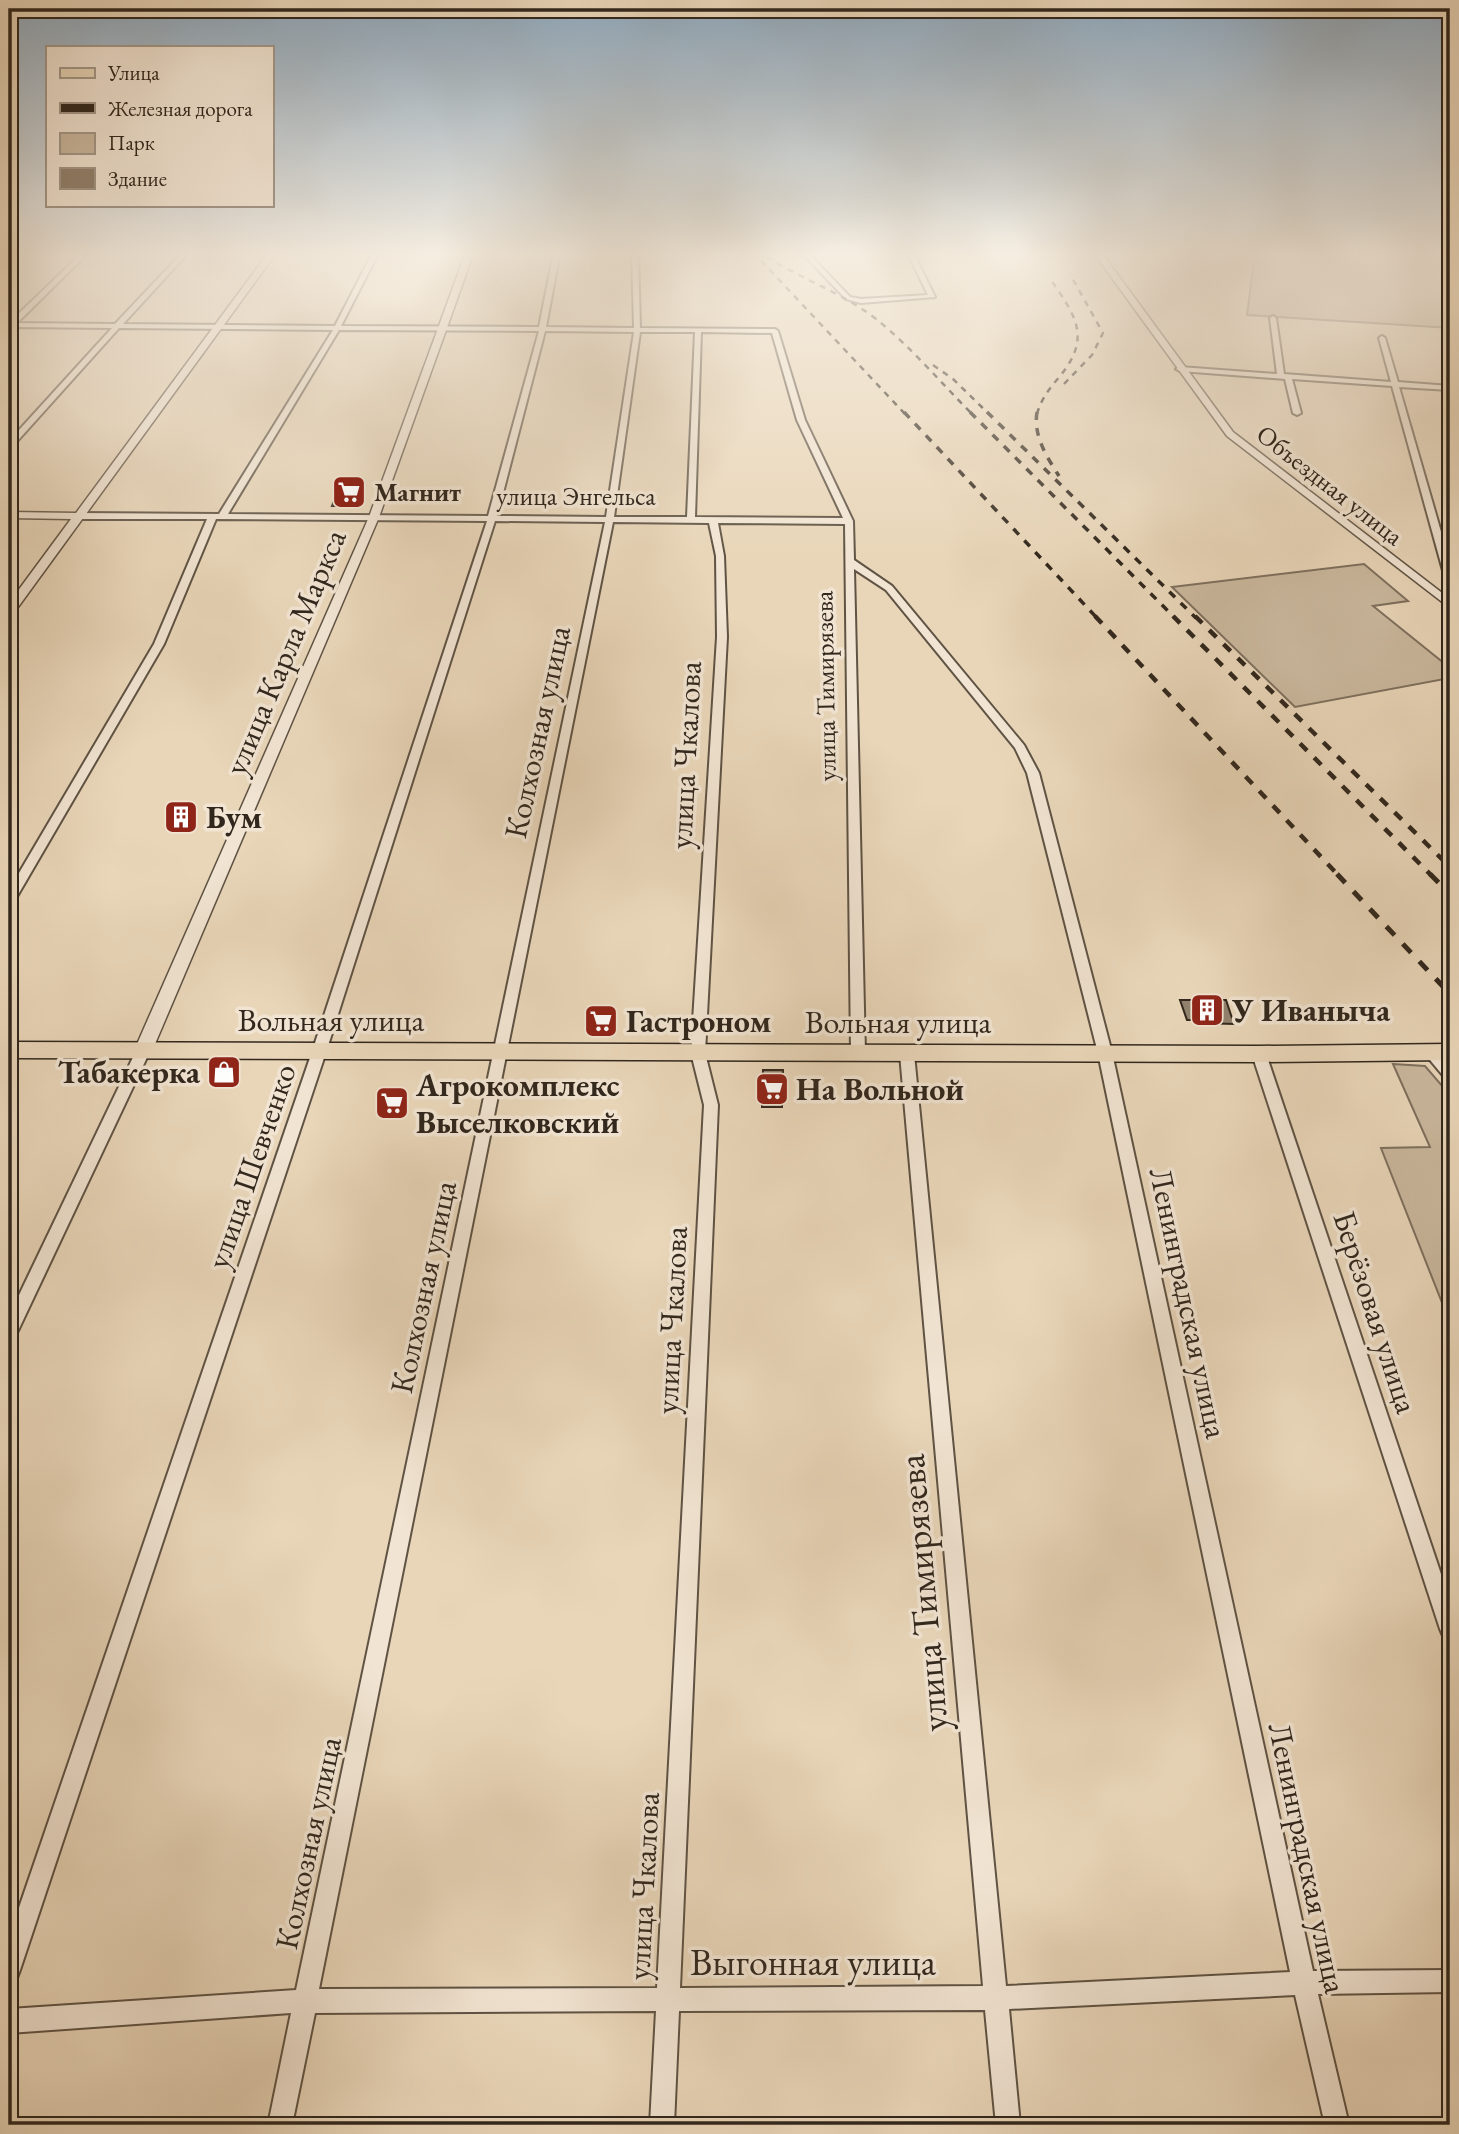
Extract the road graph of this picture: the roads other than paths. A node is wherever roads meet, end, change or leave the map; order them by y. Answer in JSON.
{"nodes":[{"id":1,"x":96,"y":352,"type":"edge"},
{"id":2,"x":200,"y":352,"type":"edge"},
{"id":3,"x":323,"y":352,"type":"edge"},
{"id":4,"x":435,"y":352,"type":"edge"},
{"id":5,"x":536,"y":352,"type":"edge"},
{"id":6,"x":634,"y":352,"type":"edge"},
{"id":7,"x":697,"y":352,"type":"edge"},
{"id":8,"x":781,"y":352,"type":"edge"},
{"id":9,"x":1168,"y":352,"type":"edge"},
{"id":10,"x":1280,"y":352,"type":"edge"},
{"id":11,"x":1386,"y":352,"type":"edge"},
{"id":12,"x":1180,"y":369,"type":"junction"},
{"id":13,"x":1285,"y":376,"type":"junction"},
{"id":14,"x":1397,"y":384,"type":"junction"},
{"id":15,"x":1450,"y":388,"type":"edge"},
{"id":16,"x":1297,"y":413,"type":"dead end"},
{"id":17,"x":9,"y":446,"type":"edge"},
{"id":18,"x":9,"y":515,"type":"edge"},
{"id":19,"x":79,"y":516,"type":"junction"},
{"id":20,"x":218,"y":516,"type":"junction"},
{"id":21,"x":374,"y":517,"type":"junction"},
{"id":22,"x":492,"y":518,"type":"junction"},
{"id":23,"x":610,"y":518,"type":"junction"},
{"id":24,"x":691,"y":519,"type":"junction"},
{"id":25,"x":713,"y":520,"type":"junction"},
{"id":26,"x":849,"y":522,"type":"junction"},
{"id":27,"x":849,"y":561,"type":"junction"},
{"id":28,"x":1450,"y":578,"type":"edge"},
{"id":29,"x":1450,"y":605,"type":"edge"},
{"id":30,"x":9,"y":611,"type":"edge"},
{"id":31,"x":9,"y":900,"type":"edge"},
{"id":32,"x":9,"y":1051,"type":"edge"},
{"id":33,"x":143,"y":1051,"type":"junction"},
{"id":34,"x":319,"y":1052,"type":"junction"},
{"id":35,"x":500,"y":1052,"type":"junction"},
{"id":36,"x":858,"y":1053,"type":"junction"},
{"id":37,"x":1105,"y":1053,"type":"junction"},
{"id":38,"x":1441,"y":1053,"type":"edge"},
{"id":39,"x":698,"y":1054,"type":"junction"},
{"id":40,"x":907,"y":1054,"type":"junction"},
{"id":41,"x":1259,"y":1054,"type":"junction"},
{"id":42,"x":1450,"y":1075,"type":"edge"},
{"id":43,"x":9,"y":1333,"type":"edge"},
{"id":44,"x":1450,"y":1629,"type":"edge"},
{"id":45,"x":9,"y":1970,"type":"edge"},
{"id":46,"x":1450,"y":1981,"type":"edge"},
{"id":47,"x":1304,"y":1983,"type":"junction"},
{"id":48,"x":667,"y":1997,"type":"junction"},
{"id":49,"x":995,"y":1998,"type":"junction"},
{"id":50,"x":304,"y":2001,"type":"junction"},
{"id":51,"x":9,"y":2021,"type":"edge"},
{"id":52,"x":280,"y":2125,"type":"edge"},
{"id":53,"x":662,"y":2125,"type":"edge"},
{"id":54,"x":1008,"y":2125,"type":"edge"},
{"id":55,"x":1337,"y":2125,"type":"edge"}],
"edges":[{"from":1,"to":17,"type":"street"},
{"from":2,"to":19,"type":"street"},
{"from":3,"to":20,"type":"street"},
{"from":4,"to":21,"type":"street","name":"улица Карла Маркса"},
{"from":5,"to":22,"type":"street","name":"улица Шевченко"},
{"from":6,"to":23,"type":"street","name":"Колхозная улица"},
{"from":7,"to":24,"type":"street"},
{"from":8,"to":26,"type":"street","name":"улица Тимирязева"},
{"from":9,"to":12,"type":"street","name":"Объездная улица"},
{"from":10,"to":13,"type":"street"},
{"from":11,"to":14,"type":"street"},
{"from":12,"to":13,"type":"street"},
{"from":12,"to":29,"type":"street","name":"Объездная улица"},
{"from":13,"to":14,"type":"street"},
{"from":13,"to":16,"type":"street"},
{"from":14,"to":15,"type":"street"},
{"from":14,"to":28,"type":"street"},
{"from":18,"to":19,"type":"street","name":"улица Энгельса"},
{"from":19,"to":20,"type":"street","name":"улица Энгельса"},
{"from":19,"to":30,"type":"street"},
{"from":20,"to":21,"type":"street","name":"улица Энгельса"},
{"from":20,"to":31,"type":"street"},
{"from":21,"to":22,"type":"street","name":"улица Энгельса"},
{"from":21,"to":33,"type":"street","name":"улица Карла Маркса"},
{"from":22,"to":23,"type":"street","name":"улица Энгельса"},
{"from":22,"to":34,"type":"street","name":"улица Шевченко"},
{"from":23,"to":24,"type":"street","name":"улица Энгельса"},
{"from":23,"to":35,"type":"street","name":"Колхозная улица"},
{"from":24,"to":25,"type":"street","name":"улица Энгельса"},
{"from":25,"to":26,"type":"street","name":"улица Энгельса"},
{"from":25,"to":39,"type":"street","name":"улица Чкалова"},
{"from":26,"to":27,"type":"street","name":"улица Тимирязева"},
{"from":27,"to":36,"type":"street","name":"улица Тимирязева"},
{"from":27,"to":37,"type":"street","name":"Ленинградская улица"},
{"from":32,"to":33,"type":"main road","name":"Вольная улица"},
{"from":33,"to":34,"type":"main road","name":"Вольная улица"},
{"from":33,"to":43,"type":"street","name":"улица Карла Маркса"},
{"from":34,"to":35,"type":"main road","name":"Вольная улица"},
{"from":34,"to":45,"type":"street","name":"улица Шевченко"},
{"from":35,"to":39,"type":"main road","name":"Вольная улица"},
{"from":35,"to":50,"type":"street","name":"Колхозная улица"},
{"from":36,"to":39,"type":"main road","name":"Вольная улица"},
{"from":36,"to":40,"type":"main road","name":"Вольная улица"},
{"from":37,"to":40,"type":"main road","name":"Вольная улица"},
{"from":37,"to":41,"type":"main road","name":"Вольная улица"},
{"from":37,"to":47,"type":"street","name":"Ленинградская улица"},
{"from":38,"to":41,"type":"main road","name":"Вольная улица"},
{"from":38,"to":42,"type":"street"},
{"from":39,"to":48,"type":"street","name":"улица Чкалова"},
{"from":40,"to":49,"type":"street","name":"улица Тимирязева"},
{"from":41,"to":44,"type":"street","name":"Берёзовая улица"},
{"from":46,"to":47,"type":"street","name":"Выгонная улица"},
{"from":47,"to":49,"type":"street","name":"Выгонная улица"},
{"from":47,"to":55,"type":"street","name":"Ленинградская улица"},
{"from":48,"to":49,"type":"street","name":"Выгонная улица"},
{"from":48,"to":50,"type":"street","name":"Выгонная улица"},
{"from":48,"to":53,"type":"street","name":"улица Чкалова"},
{"from":49,"to":54,"type":"street","name":"улица Тимирязева"},
{"from":50,"to":51,"type":"street","name":"Выгонная улица"},
{"from":50,"to":52,"type":"street","name":"Колхозная улица"}]}
